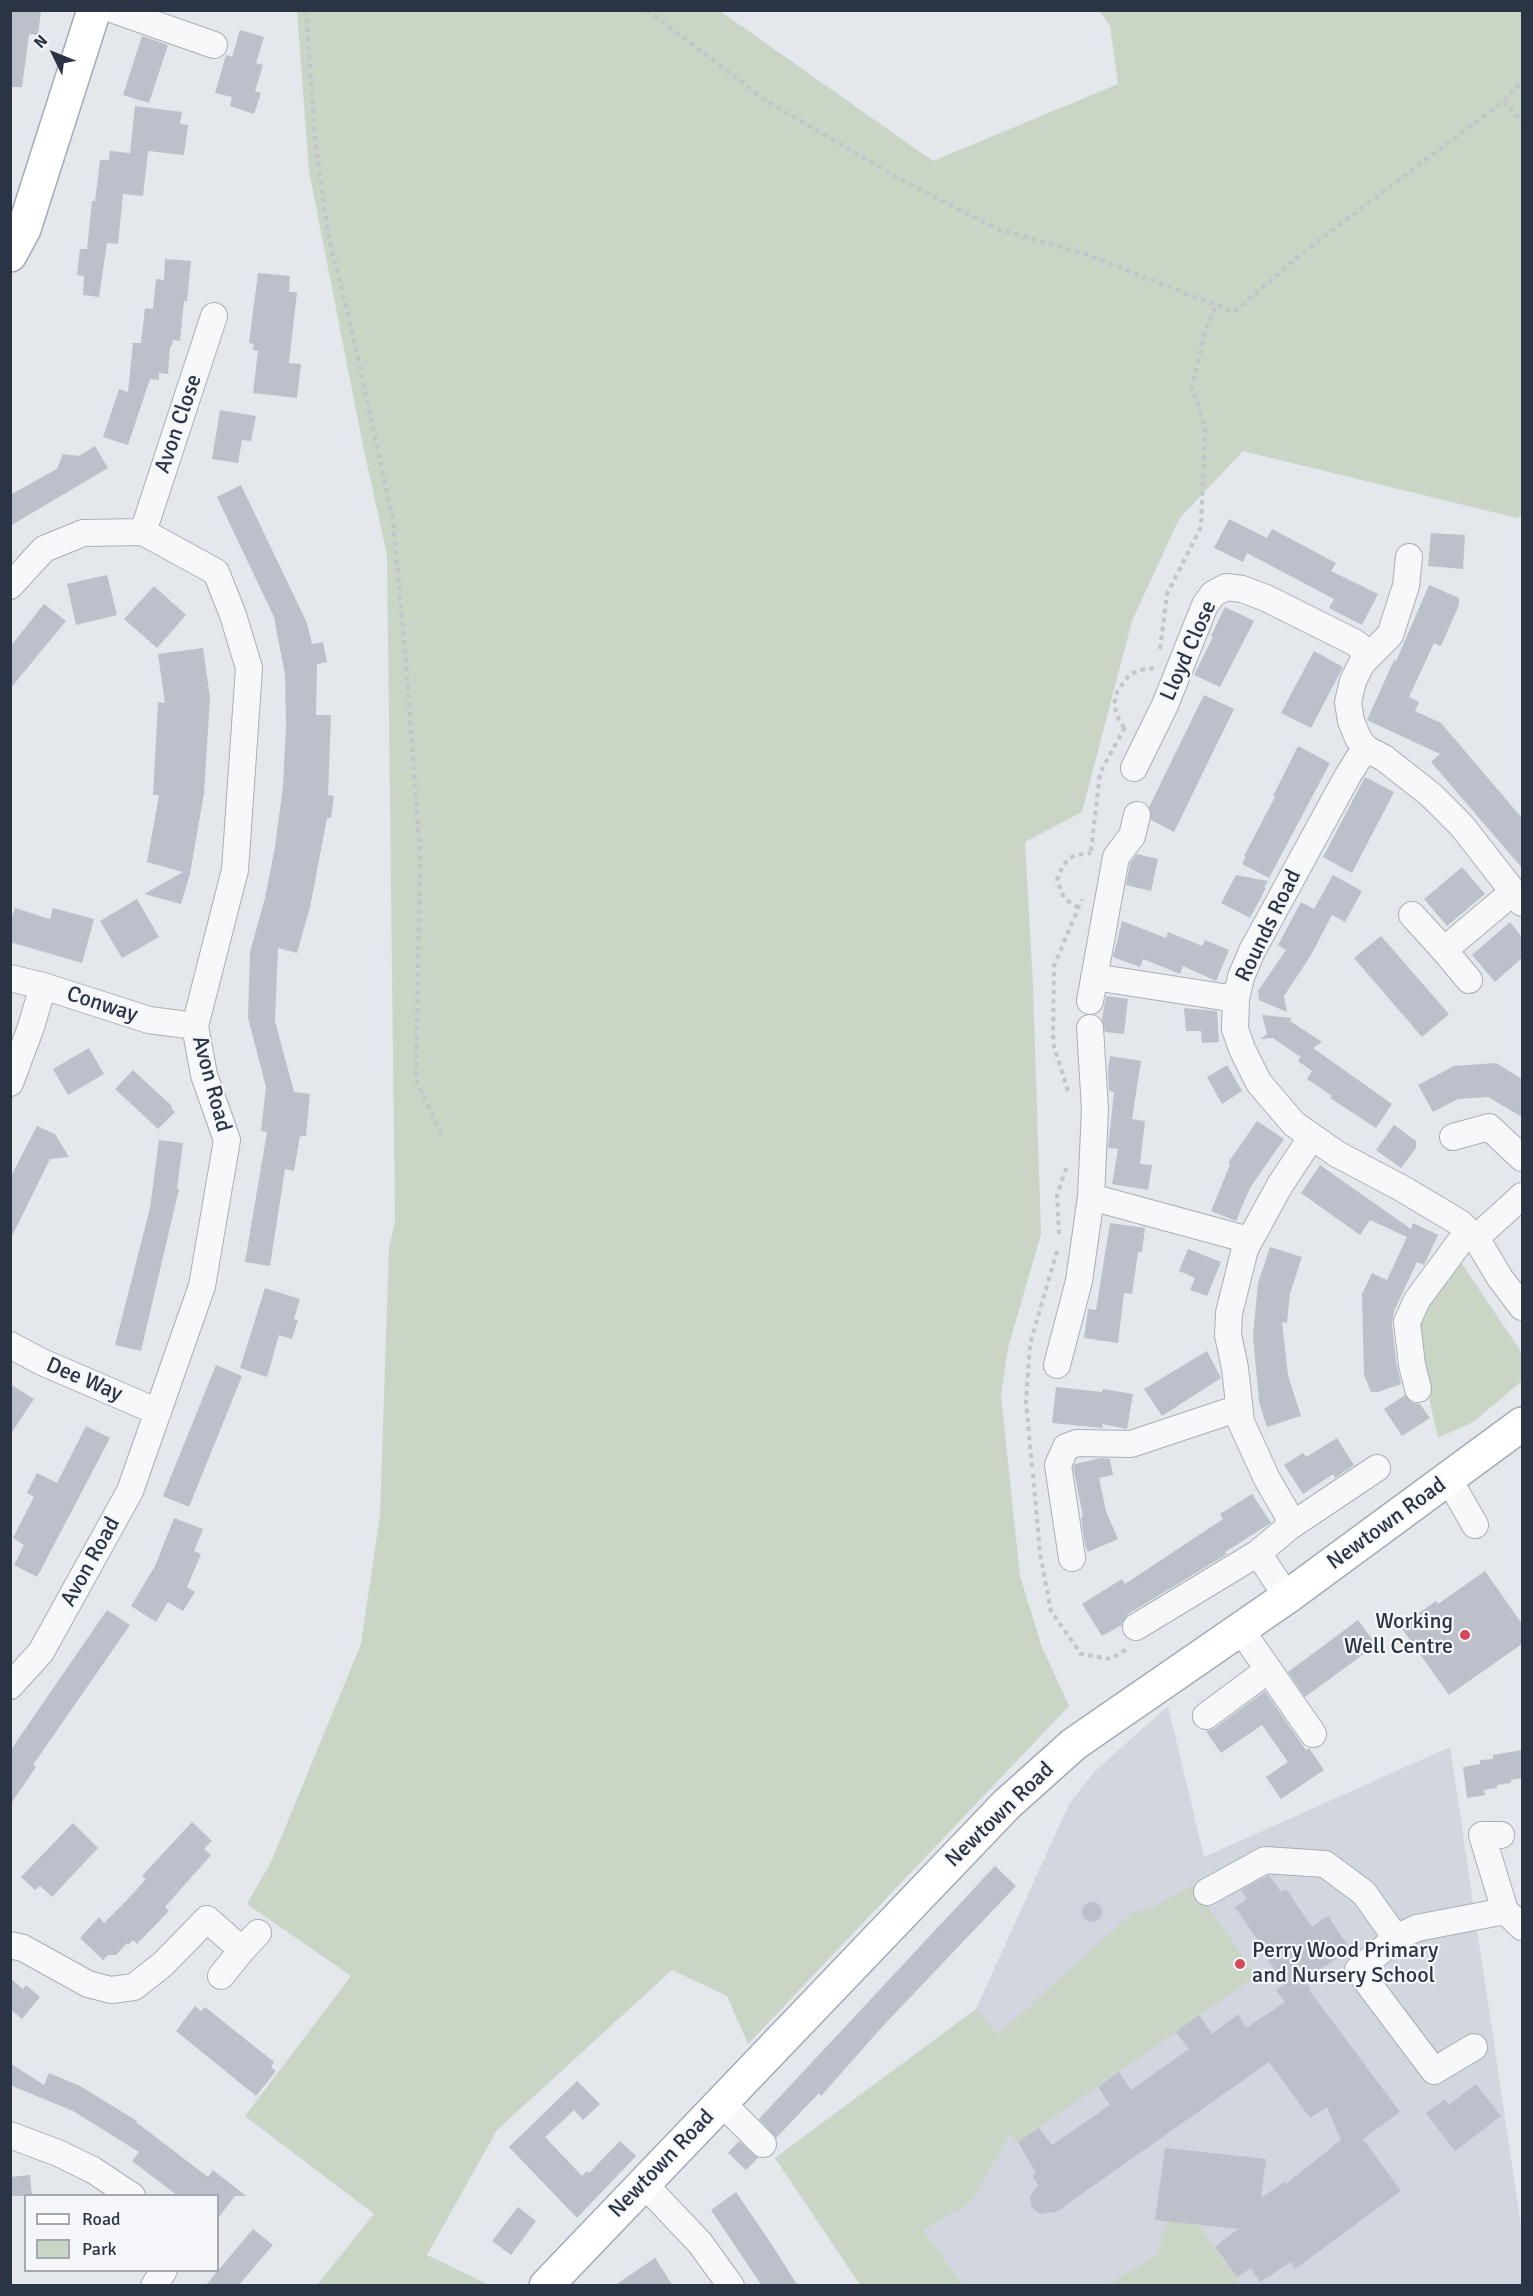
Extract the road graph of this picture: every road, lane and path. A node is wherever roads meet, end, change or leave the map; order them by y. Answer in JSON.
{"nodes":[{"id":1,"x":94,"y":10,"type":"edge"},
{"id":2,"x":114,"y":10,"type":"edge"},
{"id":3,"x":306,"y":10,"type":"edge"},
{"id":4,"x":647,"y":10,"type":"edge"},
{"id":5,"x":214,"y":45,"type":"dead end"},
{"id":6,"x":1522,"y":81,"type":"edge"},
{"id":7,"x":1504,"y":101,"type":"junction"},
{"id":8,"x":1522,"y":122,"type":"edge"},
{"id":9,"x":10,"y":255,"type":"edge"},
{"id":10,"x":214,"y":316,"type":"dead end"},
{"id":11,"x":142,"y":532,"type":"junction"},
{"id":12,"x":1409,"y":556,"type":"dead end"},
{"id":13,"x":10,"y":586,"type":"edge"},
{"id":14,"x":1370,"y":654,"type":"junction"},
{"id":15,"x":1157,"y":668,"type":"dead end"},
{"id":16,"x":1124,"y":728,"type":"dead end"},
{"id":17,"x":1365,"y":748,"type":"junction"},
{"id":18,"x":1134,"y":768,"type":"dead end"},
{"id":19,"x":1137,"y":815,"type":"dead end"},
{"id":20,"x":1091,"y":853,"type":"dead end"},
{"id":21,"x":1518,"y":898,"type":"edge"},
{"id":22,"x":1078,"y":908,"type":"dead end"},
{"id":23,"x":1412,"y":915,"type":"dead end"},
{"id":24,"x":1444,"y":951,"type":"junction"},
{"id":25,"x":10,"y":978,"type":"edge"},
{"id":26,"x":1469,"y":980,"type":"dead end"},
{"id":27,"x":43,"y":986,"type":"junction"},
{"id":28,"x":1236,"y":999,"type":"junction"},
{"id":29,"x":195,"y":1026,"type":"junction"},
{"id":30,"x":1090,"y":1028,"type":"dead end"},
{"id":31,"x":10,"y":1083,"type":"edge"},
{"id":32,"x":443,"y":1137,"type":"dead end"},
{"id":33,"x":1453,"y":1137,"type":"dead end"},
{"id":34,"x":1311,"y":1138,"type":"junction"},
{"id":35,"x":1522,"y":1158,"type":"edge"},
{"id":36,"x":1522,"y":1196,"type":"edge"},
{"id":37,"x":1091,"y":1197,"type":"junction"},
{"id":38,"x":1472,"y":1235,"type":"junction"},
{"id":39,"x":1249,"y":1240,"type":"junction"},
{"id":40,"x":1522,"y":1307,"type":"edge"},
{"id":41,"x":10,"y":1345,"type":"edge"},
{"id":42,"x":1057,"y":1365,"type":"dead end"},
{"id":43,"x":1418,"y":1389,"type":"dead end"},
{"id":44,"x":1239,"y":1408,"type":"junction"},
{"id":45,"x":158,"y":1412,"type":"junction"},
{"id":46,"x":1522,"y":1424,"type":"edge"},
{"id":47,"x":1377,"y":1468,"type":"dead end"},
{"id":48,"x":1448,"y":1479,"type":"junction"},
{"id":49,"x":1475,"y":1525,"type":"dead end"},
{"id":50,"x":1289,"y":1527,"type":"junction"},
{"id":51,"x":1258,"y":1552,"type":"junction"},
{"id":52,"x":1072,"y":1558,"type":"dead end"},
{"id":53,"x":1287,"y":1597,"type":"junction"},
{"id":54,"x":1136,"y":1627,"type":"dead end"},
{"id":55,"x":1241,"y":1630,"type":"junction"},
{"id":56,"x":1268,"y":1670,"type":"junction"},
{"id":57,"x":10,"y":1686,"type":"edge"},
{"id":58,"x":1206,"y":1716,"type":"dead end"},
{"id":59,"x":1313,"y":1734,"type":"dead end"},
{"id":60,"x":1501,"y":1835,"type":"dead end"},
{"id":61,"x":1207,"y":1892,"type":"dead end"},
{"id":62,"x":1514,"y":1919,"type":"edge"},
{"id":63,"x":1396,"y":1938,"type":"junction"},
{"id":64,"x":10,"y":1945,"type":"edge"},
{"id":65,"x":221,"y":1976,"type":"dead end"},
{"id":66,"x":1474,"y":2047,"type":"dead end"},
{"id":67,"x":721,"y":2102,"type":"junction"},
{"id":68,"x":10,"y":2135,"type":"edge"},
{"id":69,"x":763,"y":2144,"type":"dead end"},
{"id":70,"x":643,"y":2183,"type":"junction"},
{"id":71,"x":129,"y":2194,"type":"edge"},
{"id":72,"x":163,"y":2272,"type":"edge"},
{"id":73,"x":154,"y":2286,"type":"edge"},
{"id":74,"x":546,"y":2286,"type":"edge"},
{"id":75,"x":731,"y":2286,"type":"edge"}],
"edges":[{"from":1,"to":9,"type":"main road"},
{"from":2,"to":5,"type":"street"},
{"from":3,"to":32,"type":"path"},
{"from":4,"to":7,"type":"path"},
{"from":6,"to":7,"type":"path"},
{"from":7,"to":8,"type":"path"},
{"from":10,"to":11,"type":"street","name":"Avon Close"},
{"from":11,"to":13,"type":"street","name":"Avon Road"},
{"from":11,"to":29,"type":"street","name":"Avon Road"},
{"from":12,"to":14,"type":"street"},
{"from":14,"to":17,"type":"street"},
{"from":14,"to":18,"type":"street","name":"Lloyd Close"},
{"from":15,"to":16,"type":"path"},
{"from":17,"to":21,"type":"street"},
{"from":17,"to":28,"type":"street","name":"Rounds Road"},
{"from":19,"to":28,"type":"street"},
{"from":20,"to":22,"type":"path"},
{"from":21,"to":24,"type":"street"},
{"from":23,"to":24,"type":"street"},
{"from":24,"to":26,"type":"street"},
{"from":25,"to":27,"type":"street","name":"Conway"},
{"from":27,"to":29,"type":"street","name":"Conway"},
{"from":27,"to":31,"type":"street"},
{"from":28,"to":34,"type":"street","name":"Rounds Road"},
{"from":29,"to":45,"type":"street","name":"Avon Road"},
{"from":30,"to":37,"type":"street"},
{"from":33,"to":35,"type":"street"},
{"from":34,"to":38,"type":"street","name":"Rounds Road"},
{"from":34,"to":39,"type":"street"},
{"from":36,"to":38,"type":"street"},
{"from":37,"to":39,"type":"street"},
{"from":37,"to":42,"type":"street"},
{"from":38,"to":40,"type":"street","name":"Rounds Road"},
{"from":38,"to":43,"type":"street"},
{"from":39,"to":44,"type":"street"},
{"from":41,"to":45,"type":"street","name":"Dee Way"},
{"from":44,"to":50,"type":"street"},
{"from":44,"to":52,"type":"street"},
{"from":45,"to":57,"type":"street","name":"Avon Road"},
{"from":46,"to":48,"type":"main road","name":"Newtown Road"},
{"from":47,"to":50,"type":"street"},
{"from":48,"to":49,"type":"street"},
{"from":48,"to":53,"type":"main road","name":"Newtown Road"},
{"from":50,"to":51,"type":"street"},
{"from":51,"to":53,"type":"street"},
{"from":51,"to":54,"type":"street"},
{"from":53,"to":55,"type":"main road","name":"Newtown Road"},
{"from":55,"to":56,"type":"street"},
{"from":55,"to":67,"type":"main road","name":"Newtown Road"},
{"from":56,"to":58,"type":"street"},
{"from":56,"to":59,"type":"street"},
{"from":60,"to":62,"type":"street"},
{"from":61,"to":63,"type":"street"},
{"from":62,"to":63,"type":"street"},
{"from":63,"to":66,"type":"street"},
{"from":64,"to":65,"type":"street"},
{"from":67,"to":69,"type":"street"},
{"from":67,"to":70,"type":"main road","name":"Newtown Road"},
{"from":68,"to":71,"type":"street"},
{"from":70,"to":74,"type":"main road","name":"Newtown Road"},
{"from":70,"to":75,"type":"street"},
{"from":72,"to":73,"type":"street"}]}
